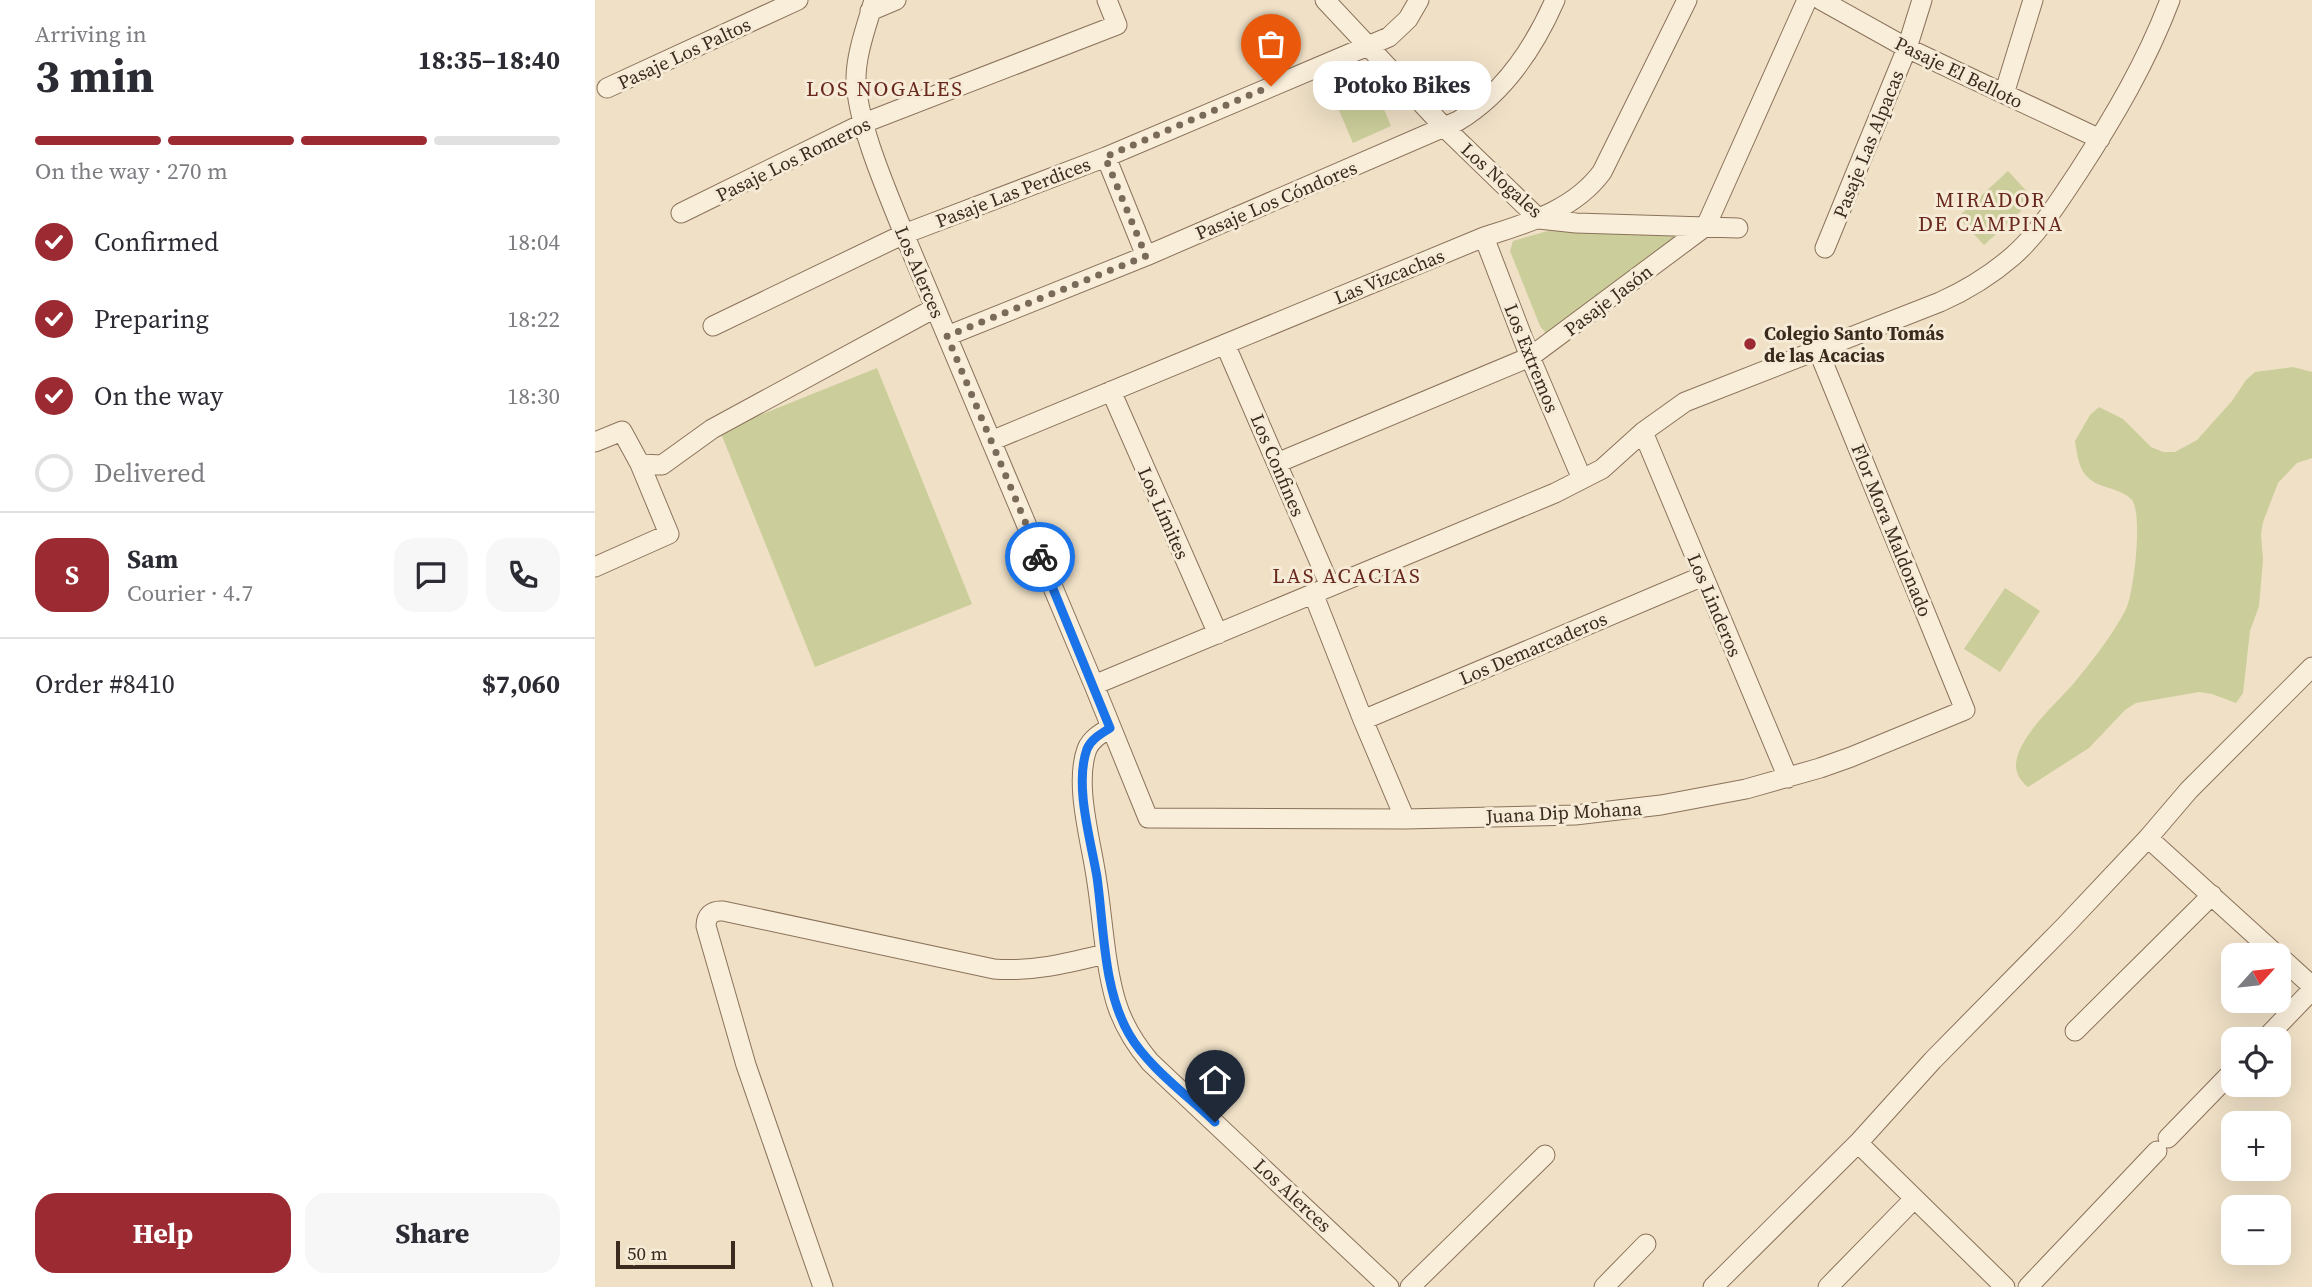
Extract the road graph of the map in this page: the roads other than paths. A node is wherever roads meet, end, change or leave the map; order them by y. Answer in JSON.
{"nodes":[{"id":1,"x":799,"y":0,"type":"edge"},
{"id":2,"x":897,"y":0,"type":"edge"},
{"id":3,"x":1107,"y":0,"type":"edge"},
{"id":4,"x":1325,"y":0,"type":"edge"},
{"id":5,"x":1419,"y":0,"type":"edge"},
{"id":6,"x":1555,"y":0,"type":"edge"},
{"id":7,"x":1687,"y":0,"type":"edge"},
{"id":8,"x":1807,"y":0,"type":"edge"},
{"id":9,"x":1821,"y":0,"type":"edge"},
{"id":10,"x":1922,"y":0,"type":"edge"},
{"id":11,"x":2033,"y":0,"type":"edge"},
{"id":12,"x":2170,"y":0,"type":"edge"},
{"id":13,"x":872,"y":6,"type":"edge"},
{"id":14,"x":1366,"y":45,"type":"junction"},
{"id":15,"x":1907,"y":48,"type":"junction"},
{"id":16,"x":607,"y":88,"type":"dead end"},
{"id":17,"x":2004,"y":94,"type":"junction"},
{"id":18,"x":864,"y":123,"type":"junction"},
{"id":19,"x":1444,"y":127,"type":"junction"},
{"id":20,"x":2100,"y":139,"type":"junction"},
{"id":21,"x":1105,"y":157,"type":"junction"},
{"id":22,"x":681,"y":213,"type":"dead end"},
{"id":23,"x":1538,"y":219,"type":"junction"},
{"id":24,"x":1706,"y":226,"type":"junction"},
{"id":25,"x":1738,"y":228,"type":"dead end"},
{"id":26,"x":904,"y":234,"type":"junction"},
{"id":27,"x":1483,"y":237,"type":"junction"},
{"id":28,"x":1825,"y":248,"type":"dead end"},
{"id":29,"x":1146,"y":256,"type":"junction"},
{"id":30,"x":935,"y":308,"type":"junction"},
{"id":31,"x":713,"y":326,"type":"dead end"},
{"id":32,"x":947,"y":336,"type":"junction"},
{"id":33,"x":1226,"y":344,"type":"junction"},
{"id":34,"x":1818,"y":350,"type":"junction"},
{"id":35,"x":1530,"y":357,"type":"junction"},
{"id":36,"x":1111,"y":391,"type":"junction"},
{"id":37,"x":1643,"y":432,"type":"junction"},
{"id":38,"x":991,"y":441,"type":"junction"},
{"id":39,"x":595,"y":442,"type":"edge"},
{"id":40,"x":1277,"y":463,"type":"junction"},
{"id":41,"x":640,"y":464,"type":"junction"},
{"id":42,"x":1582,"y":479,"type":"junction"},
{"id":43,"x":595,"y":567,"type":"edge"},
{"id":44,"x":1703,"y":576,"type":"junction"},
{"id":45,"x":1322,"y":589,"type":"junction"},
{"id":46,"x":1218,"y":634,"type":"junction"},
{"id":47,"x":2312,"y":667,"type":"edge"},
{"id":48,"x":1094,"y":685,"type":"junction"},
{"id":49,"x":1965,"y":710,"type":"joint"},
{"id":50,"x":1363,"y":720,"type":"junction"},
{"id":51,"x":1110,"y":728,"type":"junction"},
{"id":52,"x":1788,"y":778,"type":"junction"},
{"id":53,"x":1147,"y":818,"type":"joint"},
{"id":54,"x":1405,"y":819,"type":"junction"},
{"id":55,"x":2148,"y":838,"type":"junction"},
{"id":56,"x":2212,"y":895,"type":"junction"},
{"id":57,"x":2264,"y":943,"type":"edge"},
{"id":58,"x":1105,"y":954,"type":"junction"},
{"id":59,"x":2291,"y":968,"type":"edge"},
{"id":60,"x":2312,"y":988,"type":"edge"},
{"id":61,"x":2276,"y":1027,"type":"edge"},
{"id":62,"x":2075,"y":1031,"type":"dead end"},
{"id":63,"x":2221,"y":1084,"type":"edge"},
{"id":64,"x":1858,"y":1143,"type":"junction"},
{"id":65,"x":1545,"y":1155,"type":"dead end"},
{"id":66,"x":1915,"y":1199,"type":"junction"},
{"id":67,"x":1646,"y":1244,"type":"dead end"},
{"id":68,"x":823,"y":1287,"type":"edge"},
{"id":69,"x":1389,"y":1287,"type":"edge"},
{"id":70,"x":1410,"y":1287,"type":"edge"},
{"id":71,"x":1604,"y":1287,"type":"edge"},
{"id":72,"x":1713,"y":1287,"type":"edge"},
{"id":73,"x":1828,"y":1287,"type":"edge"},
{"id":74,"x":2005,"y":1287,"type":"edge"},
{"id":75,"x":2028,"y":1287,"type":"edge"}],
"edges":[{"from":1,"to":16,"type":"street","name":"Pasaje Los Paltos"},
{"from":2,"to":13,"type":"street"},
{"from":3,"to":18,"type":"street","name":"Pasaje Los Romeros"},
{"from":4,"to":14,"type":"street","name":"Los Nogales"},
{"from":5,"to":14,"type":"street","name":"Pasaje Las Perdices"},
{"from":6,"to":19,"type":"street","name":"Pasaje Los Cóndores"},
{"from":7,"to":23,"type":"street","name":"Las Vizcachas"},
{"from":8,"to":24,"type":"street","name":"Pasaje Jasón"},
{"from":9,"to":15,"type":"street","name":"Pasaje El Belloto"},
{"from":10,"to":15,"type":"street","name":"Pasaje Las Alpacas"},
{"from":11,"to":17,"type":"street"},
{"from":12,"to":20,"type":"street"},
{"from":13,"to":18,"type":"street","name":"Los Alerces"},
{"from":14,"to":19,"type":"street","name":"Los Nogales"},
{"from":14,"to":21,"type":"street","name":"Pasaje Las Perdices"},
{"from":15,"to":17,"type":"street","name":"Pasaje El Belloto"},
{"from":15,"to":28,"type":"street","name":"Pasaje Las Alpacas"},
{"from":17,"to":20,"type":"street","name":"Pasaje El Belloto"},
{"from":18,"to":22,"type":"street","name":"Pasaje Los Romeros"},
{"from":18,"to":26,"type":"street","name":"Los Alerces"},
{"from":19,"to":23,"type":"street","name":"Los Nogales"},
{"from":19,"to":29,"type":"street","name":"Pasaje Los Cóndores"},
{"from":20,"to":34,"type":"street"},
{"from":21,"to":26,"type":"street","name":"Pasaje Las Perdices"},
{"from":21,"to":29,"type":"street"},
{"from":23,"to":24,"type":"street","name":"Los Nogales"},
{"from":23,"to":27,"type":"street","name":"Las Vizcachas"},
{"from":24,"to":25,"type":"street","name":"Los Nogales"},
{"from":24,"to":35,"type":"street","name":"Pasaje Jasón"},
{"from":26,"to":30,"type":"street","name":"Los Alerces"},
{"from":26,"to":31,"type":"street","name":"Pasaje Las Perdices"},
{"from":27,"to":33,"type":"street","name":"Las Vizcachas"},
{"from":27,"to":35,"type":"street","name":"Los Extremos"},
{"from":29,"to":32,"type":"street","name":"Pasaje Los Cóndores"},
{"from":30,"to":32,"type":"street","name":"Los Alerces"},
{"from":30,"to":41,"type":"street"},
{"from":32,"to":38,"type":"street","name":"Los Alerces"},
{"from":33,"to":36,"type":"street","name":"Las Vizcachas"},
{"from":33,"to":40,"type":"street","name":"Los Confines"},
{"from":34,"to":37,"type":"street"},
{"from":34,"to":49,"type":"street","name":"Flor Mora Maldonado"},
{"from":35,"to":40,"type":"street","name":"Pasaje Jasón"},
{"from":35,"to":42,"type":"street","name":"Los Extremos"},
{"from":36,"to":38,"type":"street","name":"Las Vizcachas"},
{"from":36,"to":46,"type":"street","name":"Los Límites"},
{"from":37,"to":42,"type":"street"},
{"from":37,"to":44,"type":"street","name":"Los Linderos"},
{"from":38,"to":48,"type":"street","name":"Los Alerces"},
{"from":39,"to":41,"type":"street"},
{"from":40,"to":45,"type":"street","name":"Los Confines"},
{"from":41,"to":43,"type":"street"},
{"from":42,"to":45,"type":"street"},
{"from":44,"to":50,"type":"street","name":"Los Demarcaderos"},
{"from":44,"to":52,"type":"street","name":"Los Linderos"},
{"from":45,"to":46,"type":"street"},
{"from":45,"to":50,"type":"street","name":"Los Confines"},
{"from":46,"to":48,"type":"street"},
{"from":47,"to":55,"type":"street"},
{"from":48,"to":51,"type":"street","name":"Los Alerces"},
{"from":49,"to":52,"type":"street","name":"Juana Dip Mohana"},
{"from":50,"to":54,"type":"street","name":"Los Confines"},
{"from":51,"to":53,"type":"street","name":"Los Alerces"},
{"from":51,"to":58,"type":"street","name":"Los Alerces"},
{"from":52,"to":54,"type":"street","name":"Juana Dip Mohana"},
{"from":53,"to":54,"type":"street","name":"Juana Dip Mohana"},
{"from":55,"to":56,"type":"street"},
{"from":55,"to":64,"type":"street"},
{"from":56,"to":57,"type":"street"},
{"from":56,"to":62,"type":"street"},
{"from":58,"to":68,"type":"street"},
{"from":58,"to":69,"type":"street","name":"Los Alerces"},
{"from":59,"to":60,"type":"street"},
{"from":60,"to":61,"type":"street"},
{"from":63,"to":75,"type":"street"},
{"from":64,"to":66,"type":"street"},
{"from":64,"to":72,"type":"street"},
{"from":65,"to":70,"type":"street"},
{"from":66,"to":73,"type":"street"},
{"from":66,"to":74,"type":"street"},
{"from":67,"to":71,"type":"street"}]}
